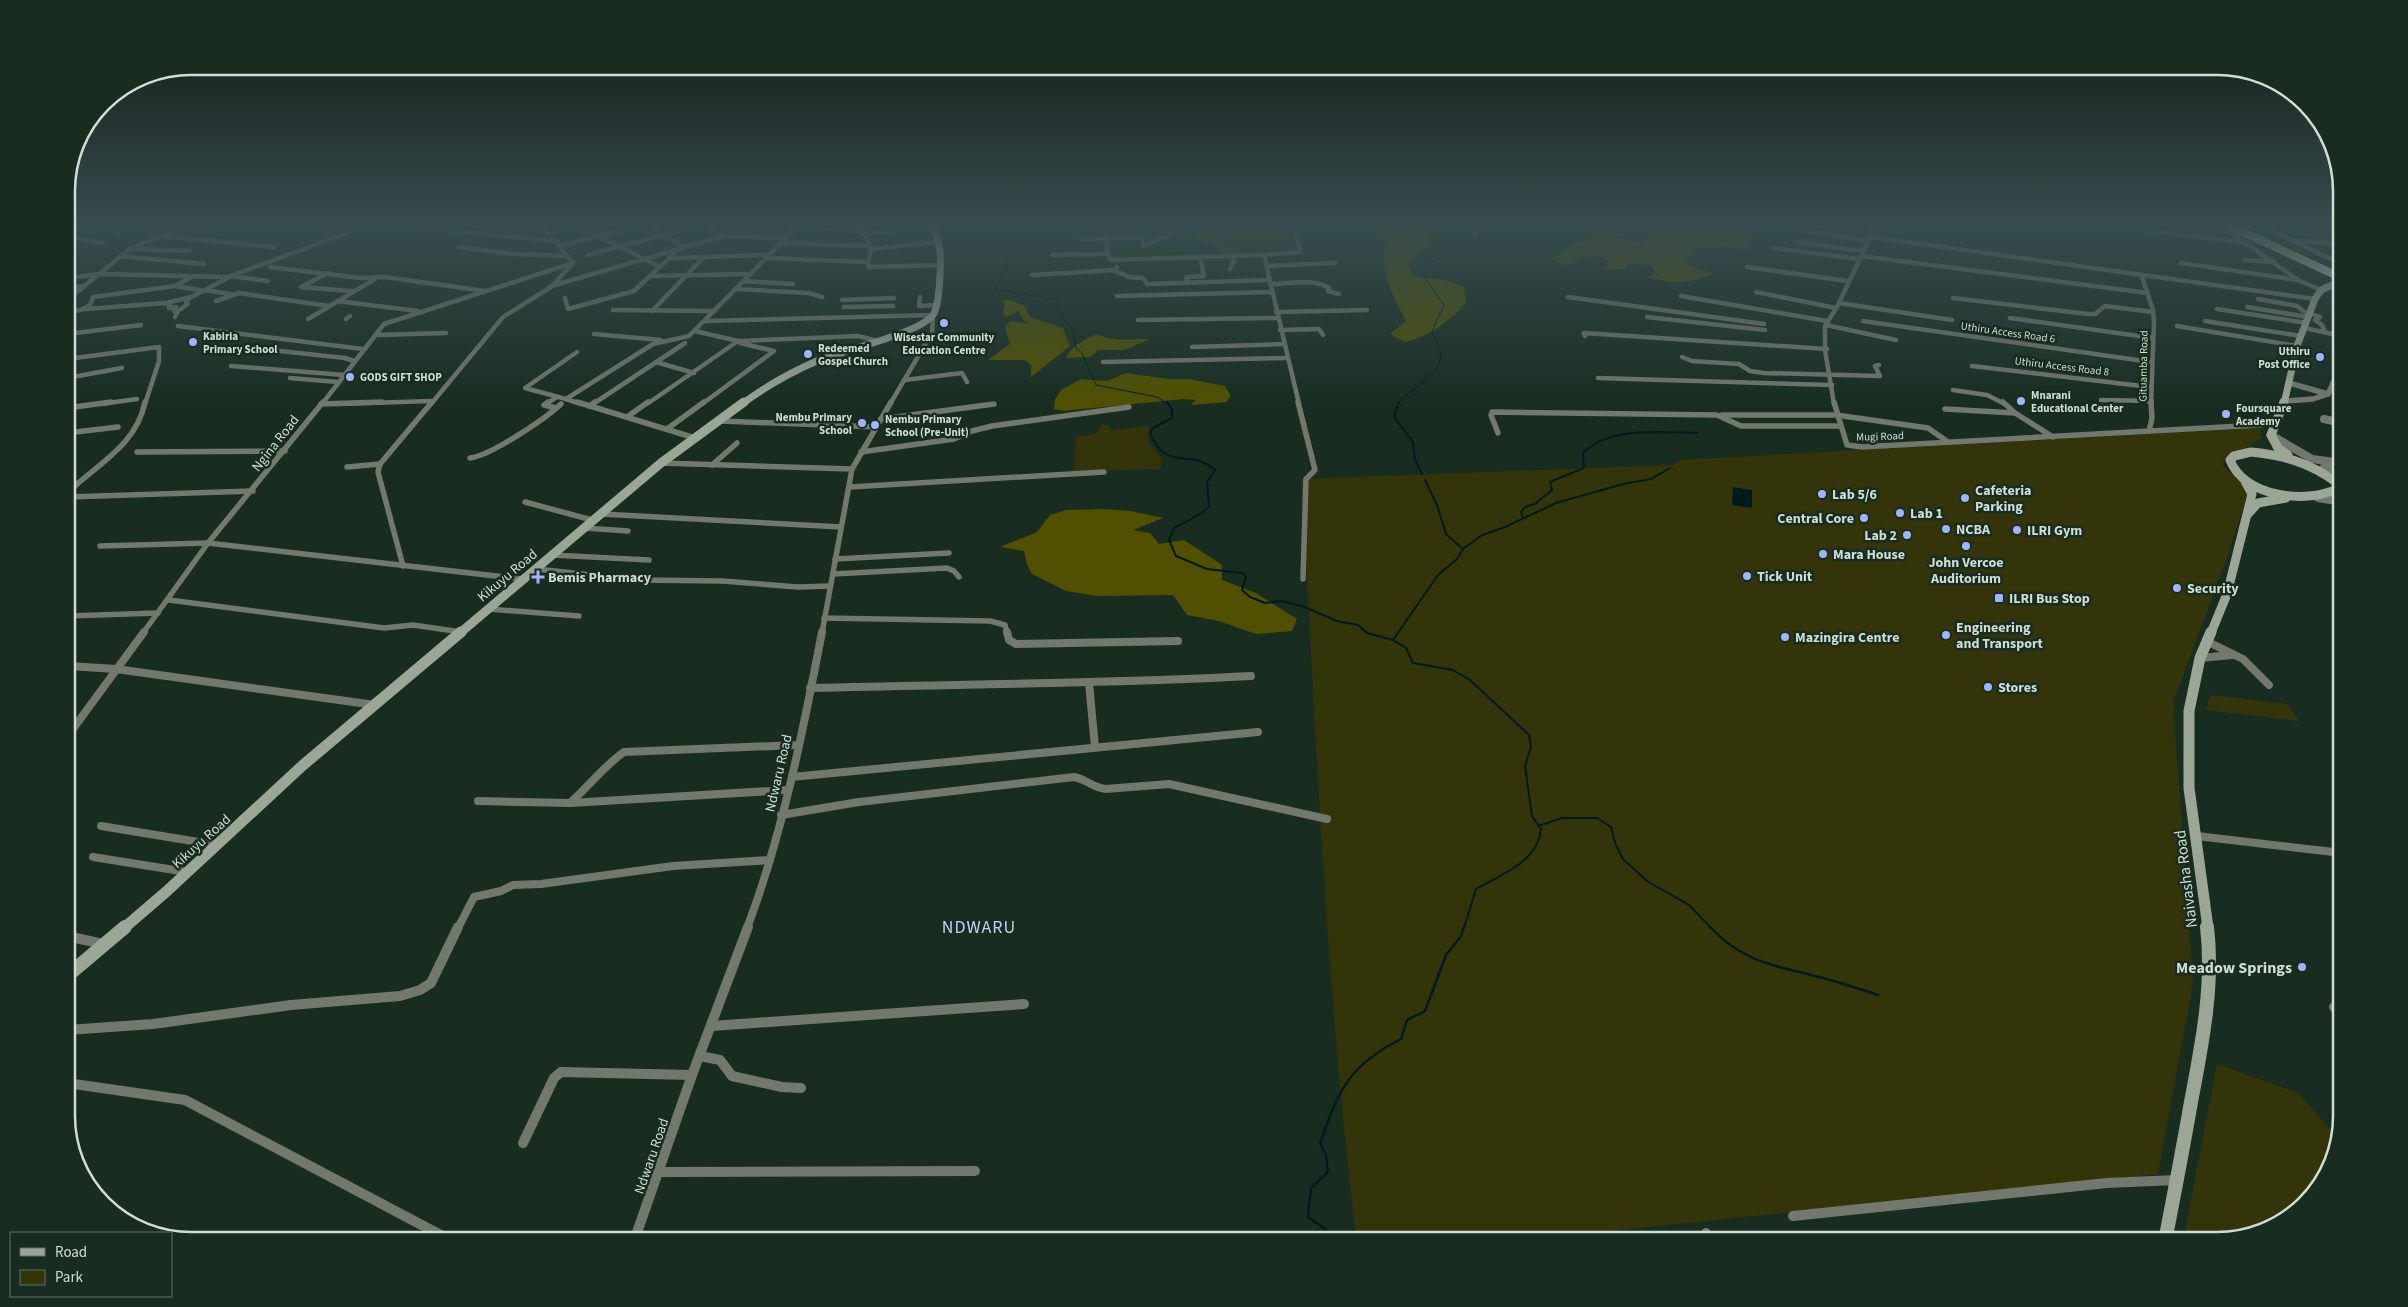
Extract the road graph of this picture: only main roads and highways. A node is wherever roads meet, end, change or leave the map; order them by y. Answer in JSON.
{"nodes":[{"id":1,"x":938,"y":286,"type":"edge"},
{"id":2,"x":2330,"y":286,"type":"edge"},
{"id":3,"x":2271,"y":434,"type":"junction"},
{"id":4,"x":2251,"y":452,"type":"junction"},
{"id":5,"x":2291,"y":458,"type":"junction"},
{"id":6,"x":2245,"y":482,"type":"junction"},
{"id":7,"x":2333,"y":484,"type":"edge"},
{"id":8,"x":2333,"y":492,"type":"edge"},
{"id":9,"x":2297,"y":497,"type":"junction"},
{"id":10,"x":2246,"y":518,"type":"junction"},
{"id":11,"x":75,"y":968,"type":"edge"},
{"id":12,"x":2167,"y":1232,"type":"edge"}],
"edges":[{"from":1,"to":11,"type":"main road","name":"Kikuyu Road"},
{"from":2,"to":3,"type":"main road"},
{"from":3,"to":4,"type":"main road"},
{"from":3,"to":5,"type":"main road"},
{"from":4,"to":5,"type":"main road"},
{"from":4,"to":6,"type":"main road"},
{"from":5,"to":7,"type":"main road"},
{"from":6,"to":9,"type":"main road"},
{"from":6,"to":10,"type":"main road","name":"Naivasha Road"},
{"from":8,"to":9,"type":"main road"},
{"from":9,"to":10,"type":"main road"},
{"from":10,"to":12,"type":"main road","name":"Naivasha Road"}]}
